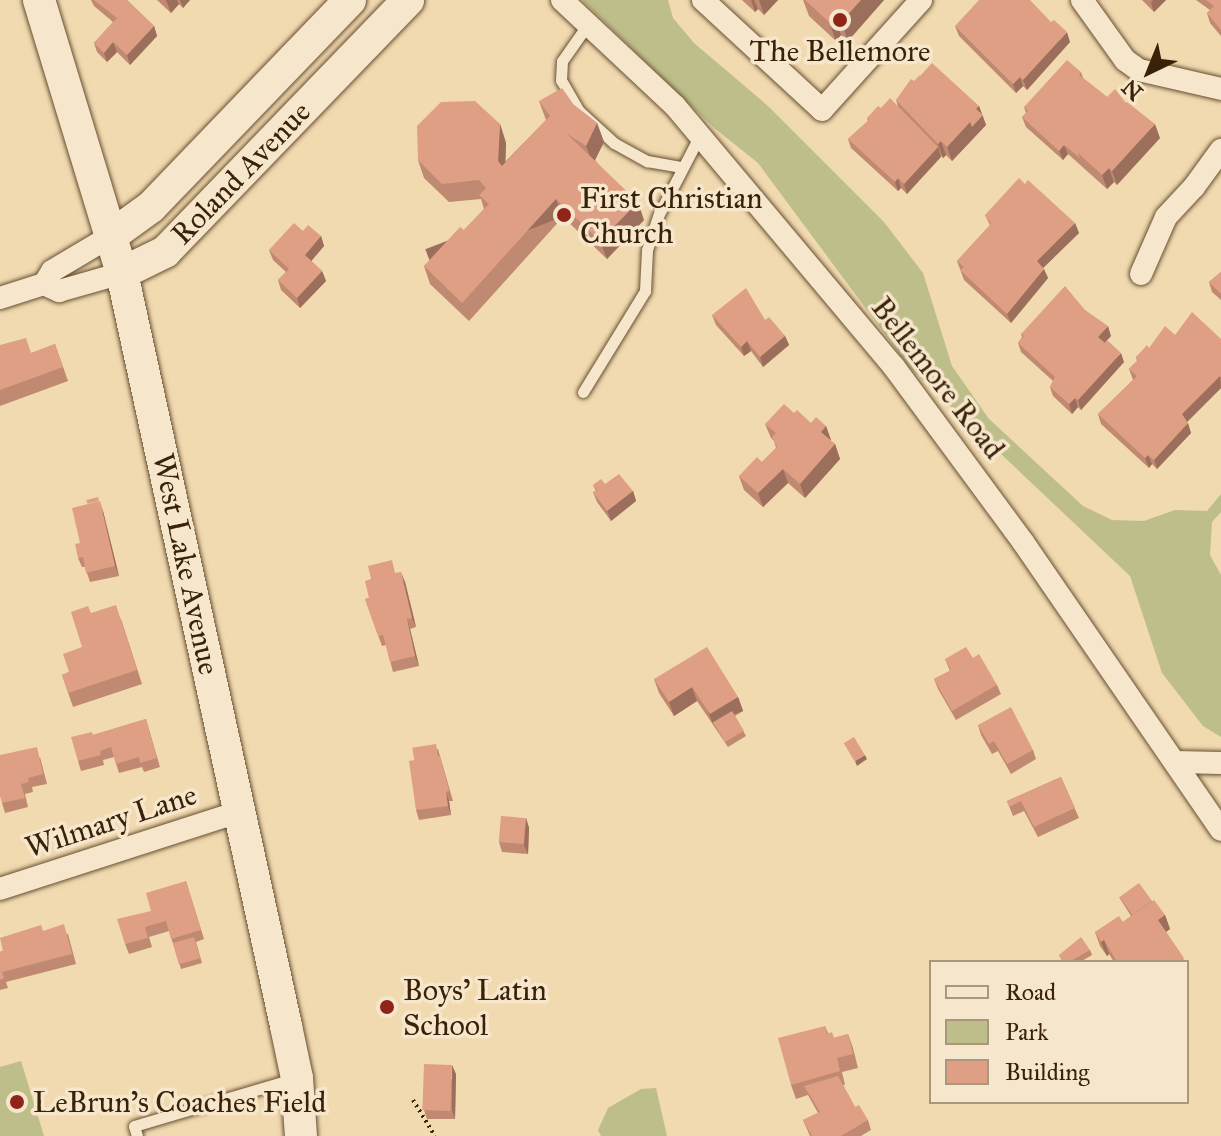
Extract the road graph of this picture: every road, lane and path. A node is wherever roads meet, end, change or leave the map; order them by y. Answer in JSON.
{"nodes":[{"id":1,"x":39,"y":0,"type":"edge"},
{"id":2,"x":350,"y":0,"type":"edge"},
{"id":3,"x":408,"y":0,"type":"edge"},
{"id":4,"x":562,"y":0,"type":"edge"},
{"id":5,"x":703,"y":0,"type":"edge"},
{"id":6,"x":921,"y":0,"type":"edge"},
{"id":7,"x":1082,"y":0,"type":"edge"},
{"id":8,"x":588,"y":24,"type":"junction"},
{"id":9,"x":1221,"y":89,"type":"edge"},
{"id":10,"x":700,"y":135,"type":"junction"},
{"id":11,"x":1221,"y":150,"type":"edge"},
{"id":12,"x":681,"y":167,"type":"junction"},
{"id":13,"x":111,"y":236,"type":"junction"},
{"id":14,"x":122,"y":273,"type":"junction"},
{"id":15,"x":1141,"y":274,"type":"dead end"},
{"id":16,"x":44,"y":284,"type":"junction"},
{"id":17,"x":0,"y":298,"type":"edge"},
{"id":18,"x":583,"y":392,"type":"dead end"},
{"id":19,"x":1175,"y":762,"type":"junction"},
{"id":20,"x":1221,"y":763,"type":"edge"},
{"id":21,"x":241,"y":811,"type":"junction"},
{"id":22,"x":1221,"y":830,"type":"edge"},
{"id":23,"x":0,"y":889,"type":"edge"},
{"id":24,"x":297,"y":1078,"type":"junction"},
{"id":25,"x":413,"y":1100,"type":"dead end"},
{"id":26,"x":137,"y":1136,"type":"edge"},
{"id":27,"x":301,"y":1136,"type":"edge"},
{"id":28,"x":435,"y":1136,"type":"edge"}],
"edges":[{"from":1,"to":13,"type":"street","name":"West Lake Avenue"},
{"from":2,"to":13,"type":"street","name":"Roland Avenue"},
{"from":3,"to":14,"type":"street","name":"Roland Avenue"},
{"from":4,"to":8,"type":"street","name":"Bellemore Road"},
{"from":5,"to":6,"type":"street"},
{"from":7,"to":9,"type":"street"},
{"from":8,"to":10,"type":"street","name":"Bellemore Road"},
{"from":8,"to":12,"type":"lane"},
{"from":10,"to":12,"type":"lane"},
{"from":10,"to":19,"type":"street","name":"Bellemore Road"},
{"from":11,"to":15,"type":"street"},
{"from":12,"to":18,"type":"lane"},
{"from":13,"to":14,"type":"street","name":"West Lake Avenue"},
{"from":13,"to":16,"type":"street","name":"Roland Avenue"},
{"from":14,"to":16,"type":"street","name":"Roland Avenue"},
{"from":14,"to":21,"type":"street","name":"West Lake Avenue"},
{"from":16,"to":17,"type":"street","name":"Roland Avenue"},
{"from":19,"to":20,"type":"street"},
{"from":19,"to":22,"type":"street","name":"Bellemore Road"},
{"from":21,"to":23,"type":"street","name":"Wilmary Lane"},
{"from":21,"to":24,"type":"street","name":"West Lake Avenue"},
{"from":24,"to":26,"type":"lane"},
{"from":24,"to":27,"type":"street","name":"West Lake Avenue"},
{"from":25,"to":28,"type":"path"}]}
